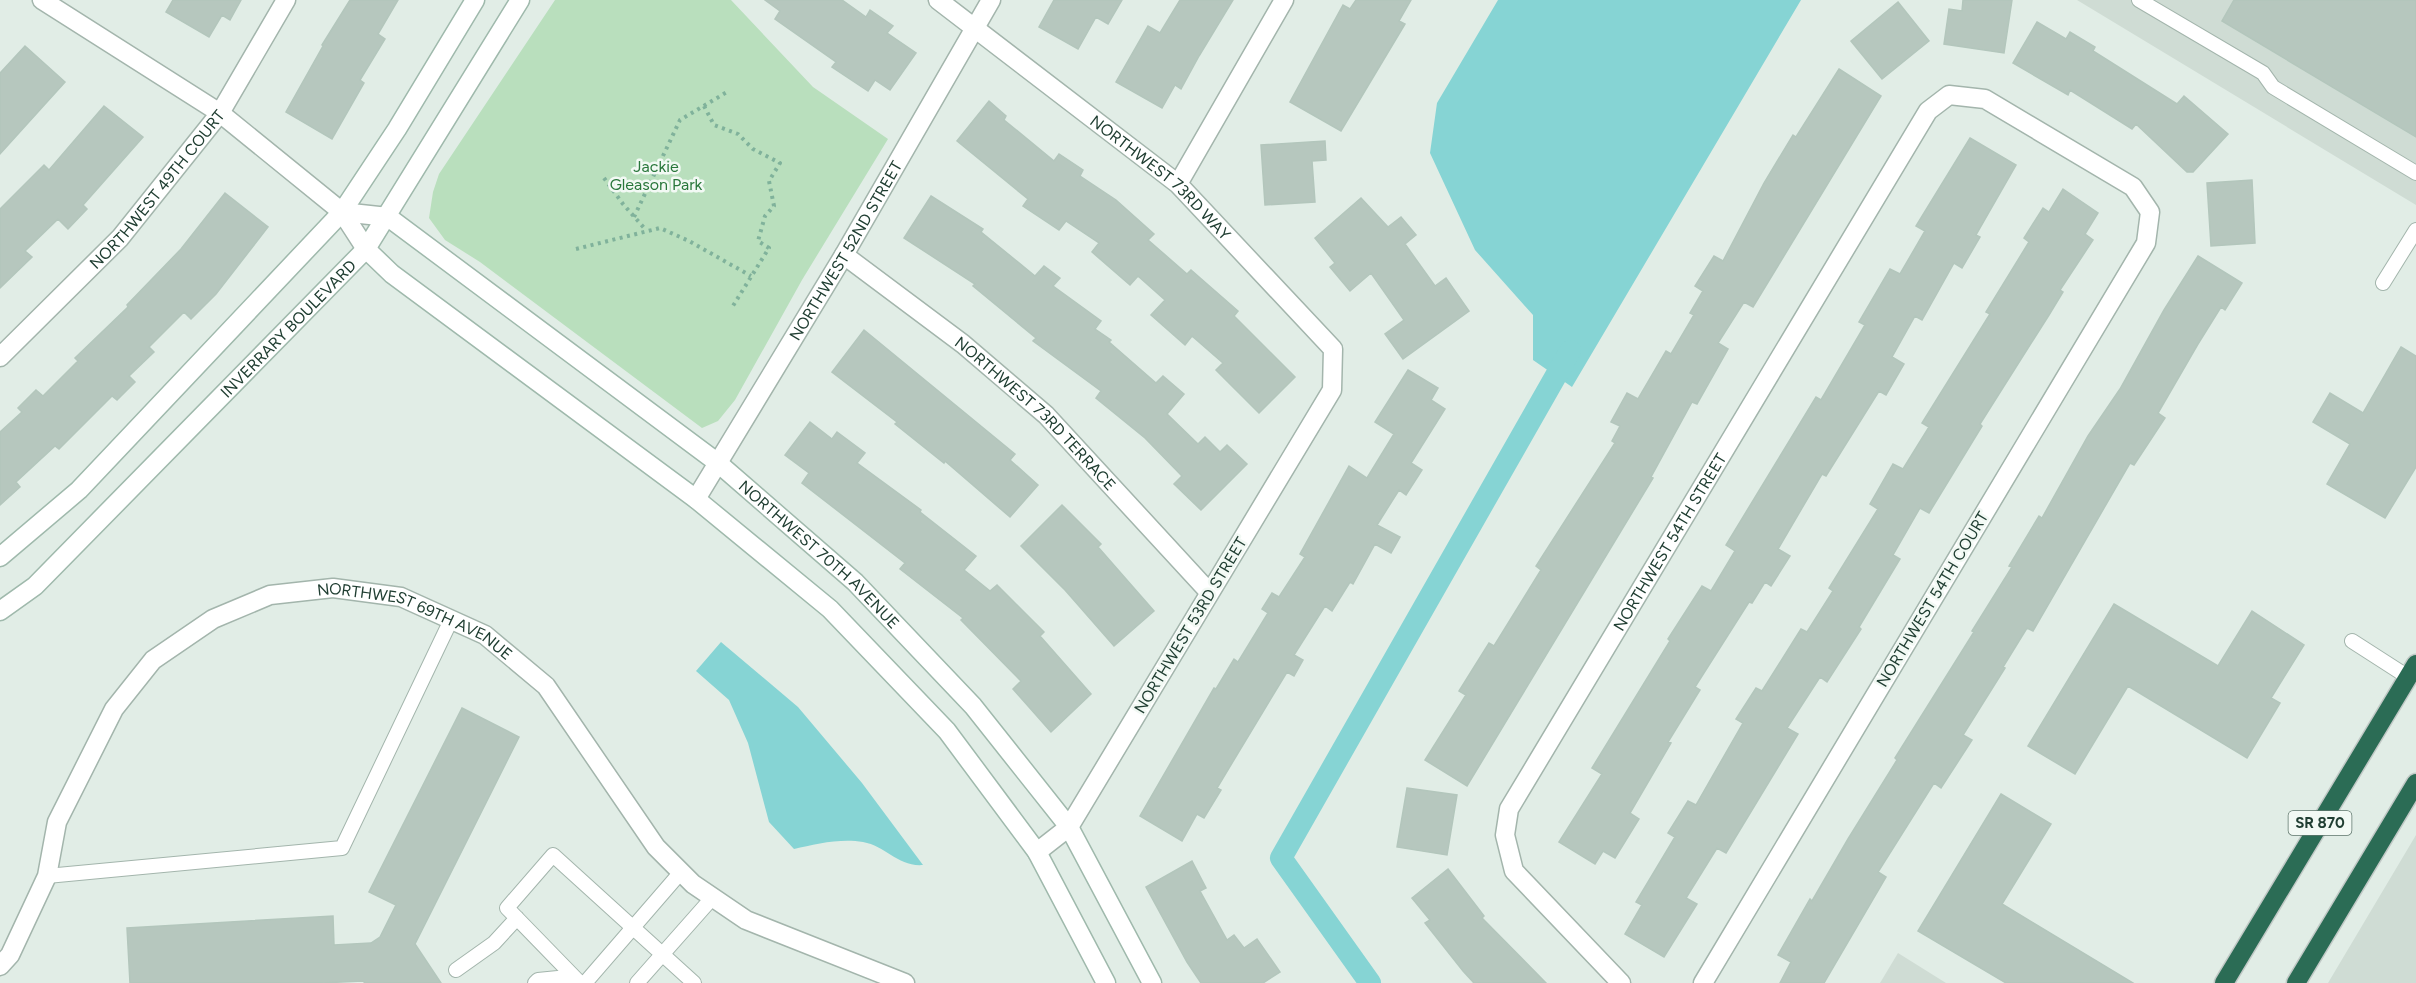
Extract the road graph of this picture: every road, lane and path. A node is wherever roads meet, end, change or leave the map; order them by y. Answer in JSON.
{"nodes":[{"id":1,"x":42,"y":0,"type":"edge"},
{"id":2,"x":286,"y":0,"type":"edge"},
{"id":3,"x":475,"y":0,"type":"edge"},
{"id":4,"x":520,"y":0,"type":"edge"},
{"id":5,"x":938,"y":0,"type":"edge"},
{"id":6,"x":991,"y":0,"type":"edge"},
{"id":7,"x":1284,"y":0,"type":"edge"},
{"id":8,"x":2139,"y":0,"type":"edge"},
{"id":9,"x":975,"y":29,"type":"junction"},
{"id":10,"x":727,"y":93,"type":"dead end"},
{"id":11,"x":1949,"y":95,"type":"joint"},
{"id":12,"x":704,"y":106,"type":"junction"},
{"id":13,"x":220,"y":113,"type":"junction"},
{"id":14,"x":2416,"y":173,"type":"edge"},
{"id":15,"x":604,"y":178,"type":"dead end"},
{"id":16,"x":1178,"y":183,"type":"junction"},
{"id":17,"x":342,"y":212,"type":"junction"},
{"id":18,"x":388,"y":217,"type":"junction"},
{"id":19,"x":634,"y":217,"type":"junction"},
{"id":20,"x":646,"y":230,"type":"junction"},
{"id":21,"x":2416,"y":231,"type":"edge"},
{"id":22,"x":366,"y":249,"type":"junction"},
{"id":23,"x":576,"y":249,"type":"dead end"},
{"id":24,"x":844,"y":255,"type":"junction"},
{"id":25,"x":751,"y":276,"type":"junction"},
{"id":26,"x":2383,"y":283,"type":"dead end"},
{"id":27,"x":731,"y":309,"type":"dead end"},
{"id":28,"x":0,"y":357,"type":"edge"},
{"id":29,"x":1332,"y":390,"type":"joint"},
{"id":30,"x":718,"y":463,"type":"junction"},
{"id":31,"x":696,"y":500,"type":"junction"},
{"id":32,"x":0,"y":557,"type":"edge"},
{"id":33,"x":1209,"y":592,"type":"junction"},
{"id":34,"x":0,"y":611,"type":"edge"},
{"id":35,"x":451,"y":620,"type":"junction"},
{"id":36,"x":2352,"y":641,"type":"dead end"},
{"id":37,"x":2412,"y":670,"type":"edge"},
{"id":38,"x":2416,"y":783,"type":"edge"},
{"id":39,"x":1069,"y":827,"type":"junction"},
{"id":40,"x":1037,"y":852,"type":"junction"},
{"id":41,"x":681,"y":872,"type":"junction"},
{"id":42,"x":47,"y":876,"type":"junction"},
{"id":43,"x":713,"y":897,"type":"junction"},
{"id":44,"x":518,"y":918,"type":"junction"},
{"id":45,"x":634,"y":927,"type":"junction"},
{"id":46,"x":662,"y":955,"type":"junction"},
{"id":47,"x":0,"y":966,"type":"edge"},
{"id":48,"x":456,"y":970,"type":"dead end"},
{"id":49,"x":535,"y":983,"type":"edge"},
{"id":50,"x":574,"y":983,"type":"edge"},
{"id":51,"x":580,"y":983,"type":"edge"},
{"id":52,"x":585,"y":983,"type":"edge"},
{"id":53,"x":637,"y":983,"type":"edge"},
{"id":54,"x":694,"y":983,"type":"edge"},
{"id":55,"x":905,"y":983,"type":"edge"},
{"id":56,"x":1106,"y":983,"type":"edge"},
{"id":57,"x":1152,"y":983,"type":"edge"},
{"id":58,"x":1621,"y":983,"type":"edge"},
{"id":59,"x":1703,"y":983,"type":"edge"},
{"id":60,"x":2224,"y":983,"type":"edge"},
{"id":61,"x":2296,"y":983,"type":"edge"}],
"edges":[{"from":1,"to":13,"type":"street"},
{"from":2,"to":13,"type":"street","name":"NORTHWEST 49TH COURT"},
{"from":3,"to":17,"type":"street"},
{"from":4,"to":18,"type":"street","name":"INVERRARY BOULEVARD"},
{"from":5,"to":9,"type":"street","name":"NORTHWEST 73RD WAY"},
{"from":6,"to":9,"type":"street","name":"NORTHWEST 52ND STREET"},
{"from":7,"to":16,"type":"street"},
{"from":8,"to":14,"type":"lane"},
{"from":9,"to":16,"type":"street","name":"NORTHWEST 73RD WAY"},
{"from":9,"to":24,"type":"street","name":"NORTHWEST 52ND STREET"},
{"from":10,"to":12,"type":"path"},
{"from":11,"to":58,"type":"street","name":"NORTHWEST 54TH STREET"},
{"from":11,"to":59,"type":"street","name":"NORTHWEST 54TH COURT"},
{"from":12,"to":19,"type":"path"},
{"from":12,"to":25,"type":"path"},
{"from":13,"to":17,"type":"street"},
{"from":13,"to":28,"type":"street","name":"NORTHWEST 49TH COURT"},
{"from":15,"to":19,"type":"path"},
{"from":16,"to":29,"type":"street","name":"NORTHWEST 73RD WAY"},
{"from":17,"to":18,"type":"street"},
{"from":17,"to":22,"type":"street","name":"NORTHWEST 70TH AVENUE"},
{"from":17,"to":32,"type":"street"},
{"from":18,"to":22,"type":"street","name":"INVERRARY BOULEVARD"},
{"from":18,"to":30,"type":"street","name":"NORTHWEST 70TH AVENUE"},
{"from":19,"to":20,"type":"path"},
{"from":20,"to":23,"type":"path"},
{"from":20,"to":25,"type":"path"},
{"from":21,"to":26,"type":"lane"},
{"from":22,"to":31,"type":"street","name":"NORTHWEST 70TH AVENUE"},
{"from":22,"to":34,"type":"street","name":"INVERRARY BOULEVARD"},
{"from":24,"to":30,"type":"street","name":"NORTHWEST 52ND STREET"},
{"from":24,"to":33,"type":"street","name":"NORTHWEST 73RD TERRACE"},
{"from":25,"to":27,"type":"path"},
{"from":29,"to":33,"type":"street","name":"NORTHWEST 53RD STREET"},
{"from":30,"to":31,"type":"street","name":"NORTHWEST 52ND STREET"},
{"from":30,"to":39,"type":"street","name":"NORTHWEST 70TH AVENUE"},
{"from":31,"to":40,"type":"street","name":"NORTHWEST 70TH AVENUE"},
{"from":33,"to":39,"type":"street","name":"NORTHWEST 53RD STREET"},
{"from":35,"to":41,"type":"street","name":"NORTHWEST 69TH AVENUE"},
{"from":35,"to":42,"type":"lane"},
{"from":35,"to":42,"type":"street","name":"NORTHWEST 69TH AVENUE"},
{"from":36,"to":37,"type":"lane"},
{"from":37,"to":60,"type":"highway","number":"SR 870"},
{"from":38,"to":61,"type":"highway"},
{"from":39,"to":40,"type":"street","name":"NORTHWEST 53RD STREET"},
{"from":39,"to":57,"type":"street","name":"NORTHWEST 70TH AVENUE"},
{"from":40,"to":56,"type":"street","name":"NORTHWEST 70TH AVENUE"},
{"from":41,"to":43,"type":"street","name":"NORTHWEST 69TH AVENUE"},
{"from":41,"to":45,"type":"lane"},
{"from":42,"to":47,"type":"street","name":"NORTHWEST 69TH AVENUE"},
{"from":43,"to":46,"type":"lane"},
{"from":43,"to":55,"type":"street","name":"NORTHWEST 69TH AVENUE"},
{"from":44,"to":45,"type":"lane"},
{"from":44,"to":48,"type":"lane"},
{"from":44,"to":51,"type":"lane"},
{"from":45,"to":46,"type":"lane"},
{"from":45,"to":52,"type":"lane"},
{"from":46,"to":53,"type":"lane"},
{"from":46,"to":54,"type":"lane"},
{"from":49,"to":50,"type":"lane"}]}
